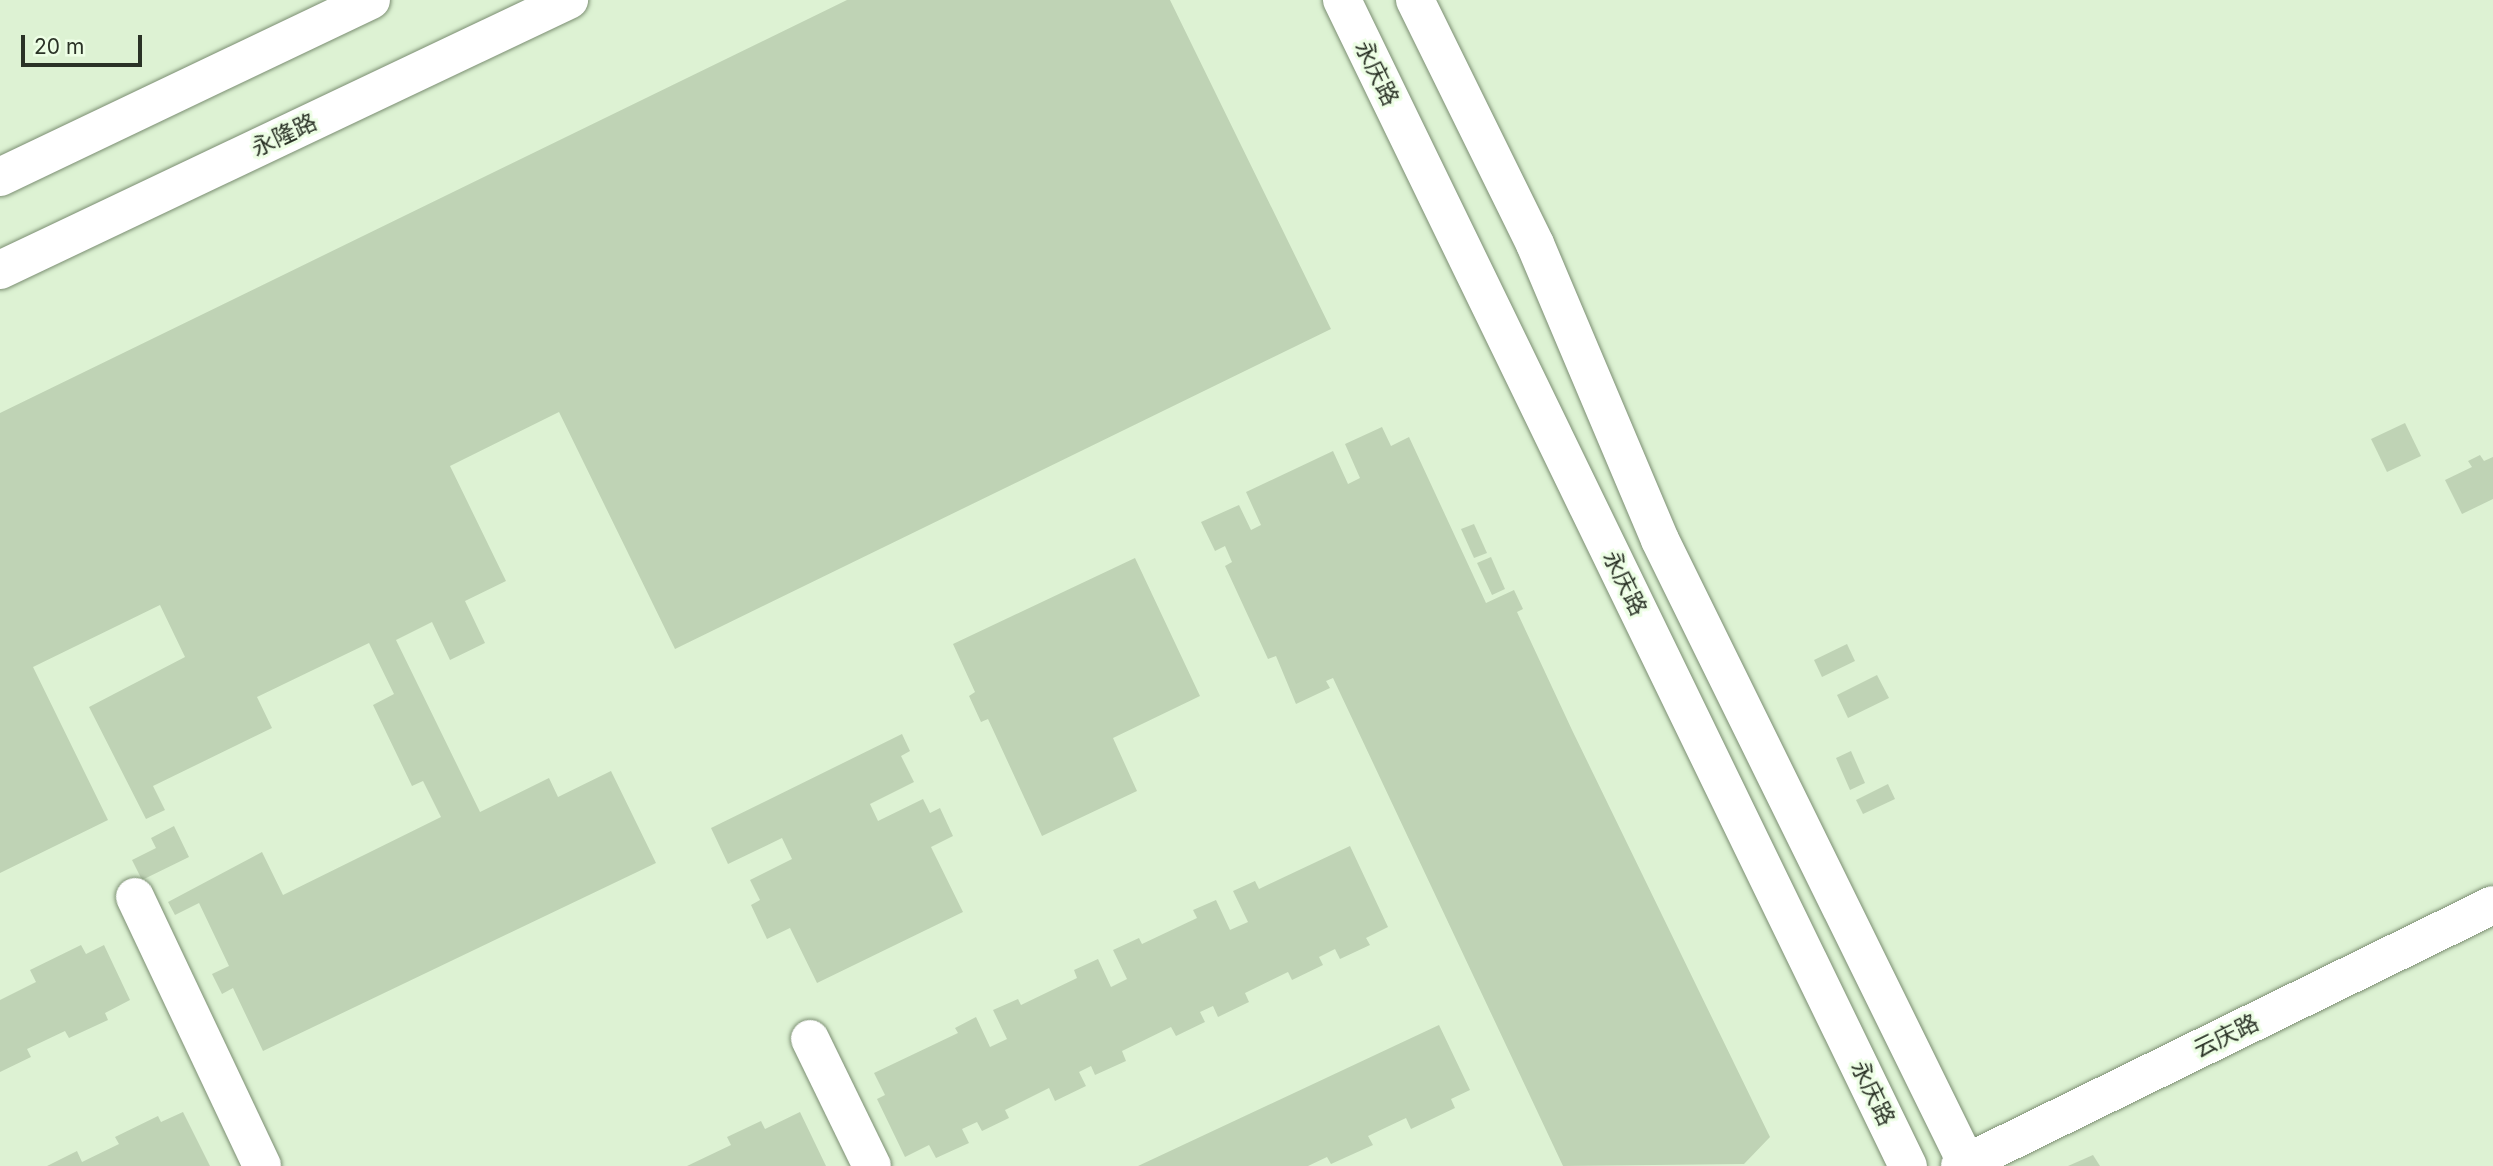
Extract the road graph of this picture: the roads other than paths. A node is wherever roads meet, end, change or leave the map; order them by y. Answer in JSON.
{"nodes":[{"id":1,"x":371,"y":0,"type":"edge"},
{"id":2,"x":569,"y":0,"type":"edge"},
{"id":3,"x":1342,"y":0,"type":"edge"},
{"id":4,"x":1415,"y":0,"type":"edge"},
{"id":5,"x":0,"y":177,"type":"edge"},
{"id":6,"x":0,"y":270,"type":"edge"},
{"id":7,"x":135,"y":897,"type":"dead end"},
{"id":8,"x":2493,"y":905,"type":"edge"},
{"id":9,"x":810,"y":1040,"type":"dead end"},
{"id":10,"x":1965,"y":1165,"type":"edge"},
{"id":11,"x":262,"y":1166,"type":"edge"},
{"id":12,"x":872,"y":1166,"type":"edge"},
{"id":13,"x":1908,"y":1166,"type":"edge"}],
"edges":[{"from":1,"to":5,"type":"street"},
{"from":2,"to":6,"type":"street","name":"永隆路"},
{"from":3,"to":13,"type":"street","name":"永庆路"},
{"from":4,"to":10,"type":"street"},
{"from":7,"to":11,"type":"street"},
{"from":8,"to":10,"type":"street","name":"云庆路"},
{"from":9,"to":12,"type":"street"}]}
